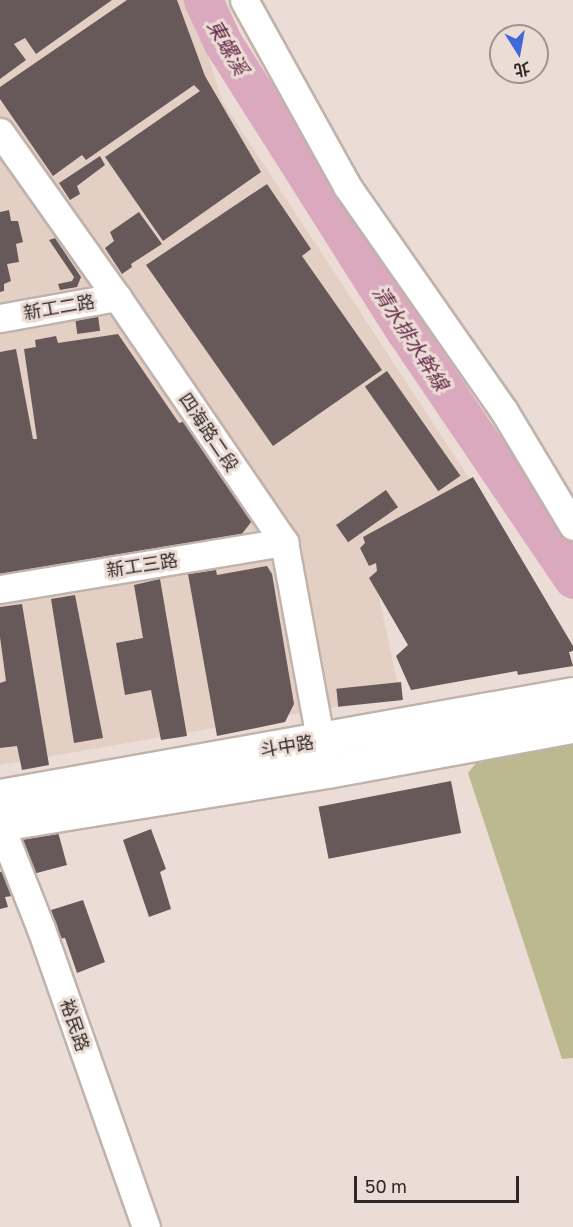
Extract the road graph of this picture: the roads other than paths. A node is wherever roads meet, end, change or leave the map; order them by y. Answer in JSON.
{"nodes":[{"id":1,"x":244,"y":0,"type":"edge"},
{"id":2,"x":0,"y":132,"type":"edge"},
{"id":3,"x":117,"y":297,"type":"junction"},
{"id":4,"x":0,"y":318,"type":"edge"},
{"id":5,"x":573,"y":526,"type":"edge"},
{"id":6,"x":284,"y":542,"type":"junction"},
{"id":7,"x":0,"y":589,"type":"edge"},
{"id":8,"x":573,"y":694,"type":"edge"},
{"id":9,"x":573,"y":726,"type":"edge"},
{"id":10,"x":323,"y":756,"type":"junction"},
{"id":11,"x":0,"y":796,"type":"edge"},
{"id":12,"x":0,"y":825,"type":"edge"},
{"id":13,"x":146,"y":1227,"type":"edge"}],
"edges":[{"from":1,"to":5,"type":"street"},
{"from":2,"to":3,"type":"street","name":"四海路二段"},
{"from":3,"to":4,"type":"street","name":"新工二路"},
{"from":3,"to":6,"type":"street","name":"四海路二段"},
{"from":6,"to":7,"type":"street","name":"新工三路"},
{"from":6,"to":10,"type":"street","name":"四海路二段"},
{"from":8,"to":10,"type":"main road","name":"斗中路"},
{"from":9,"to":10,"type":"main road","name":"斗中路"},
{"from":10,"to":11,"type":"main road","name":"斗中路"},
{"from":10,"to":12,"type":"main road","name":"斗中路"},
{"from":12,"to":13,"type":"street","name":"裕民路"}]}
